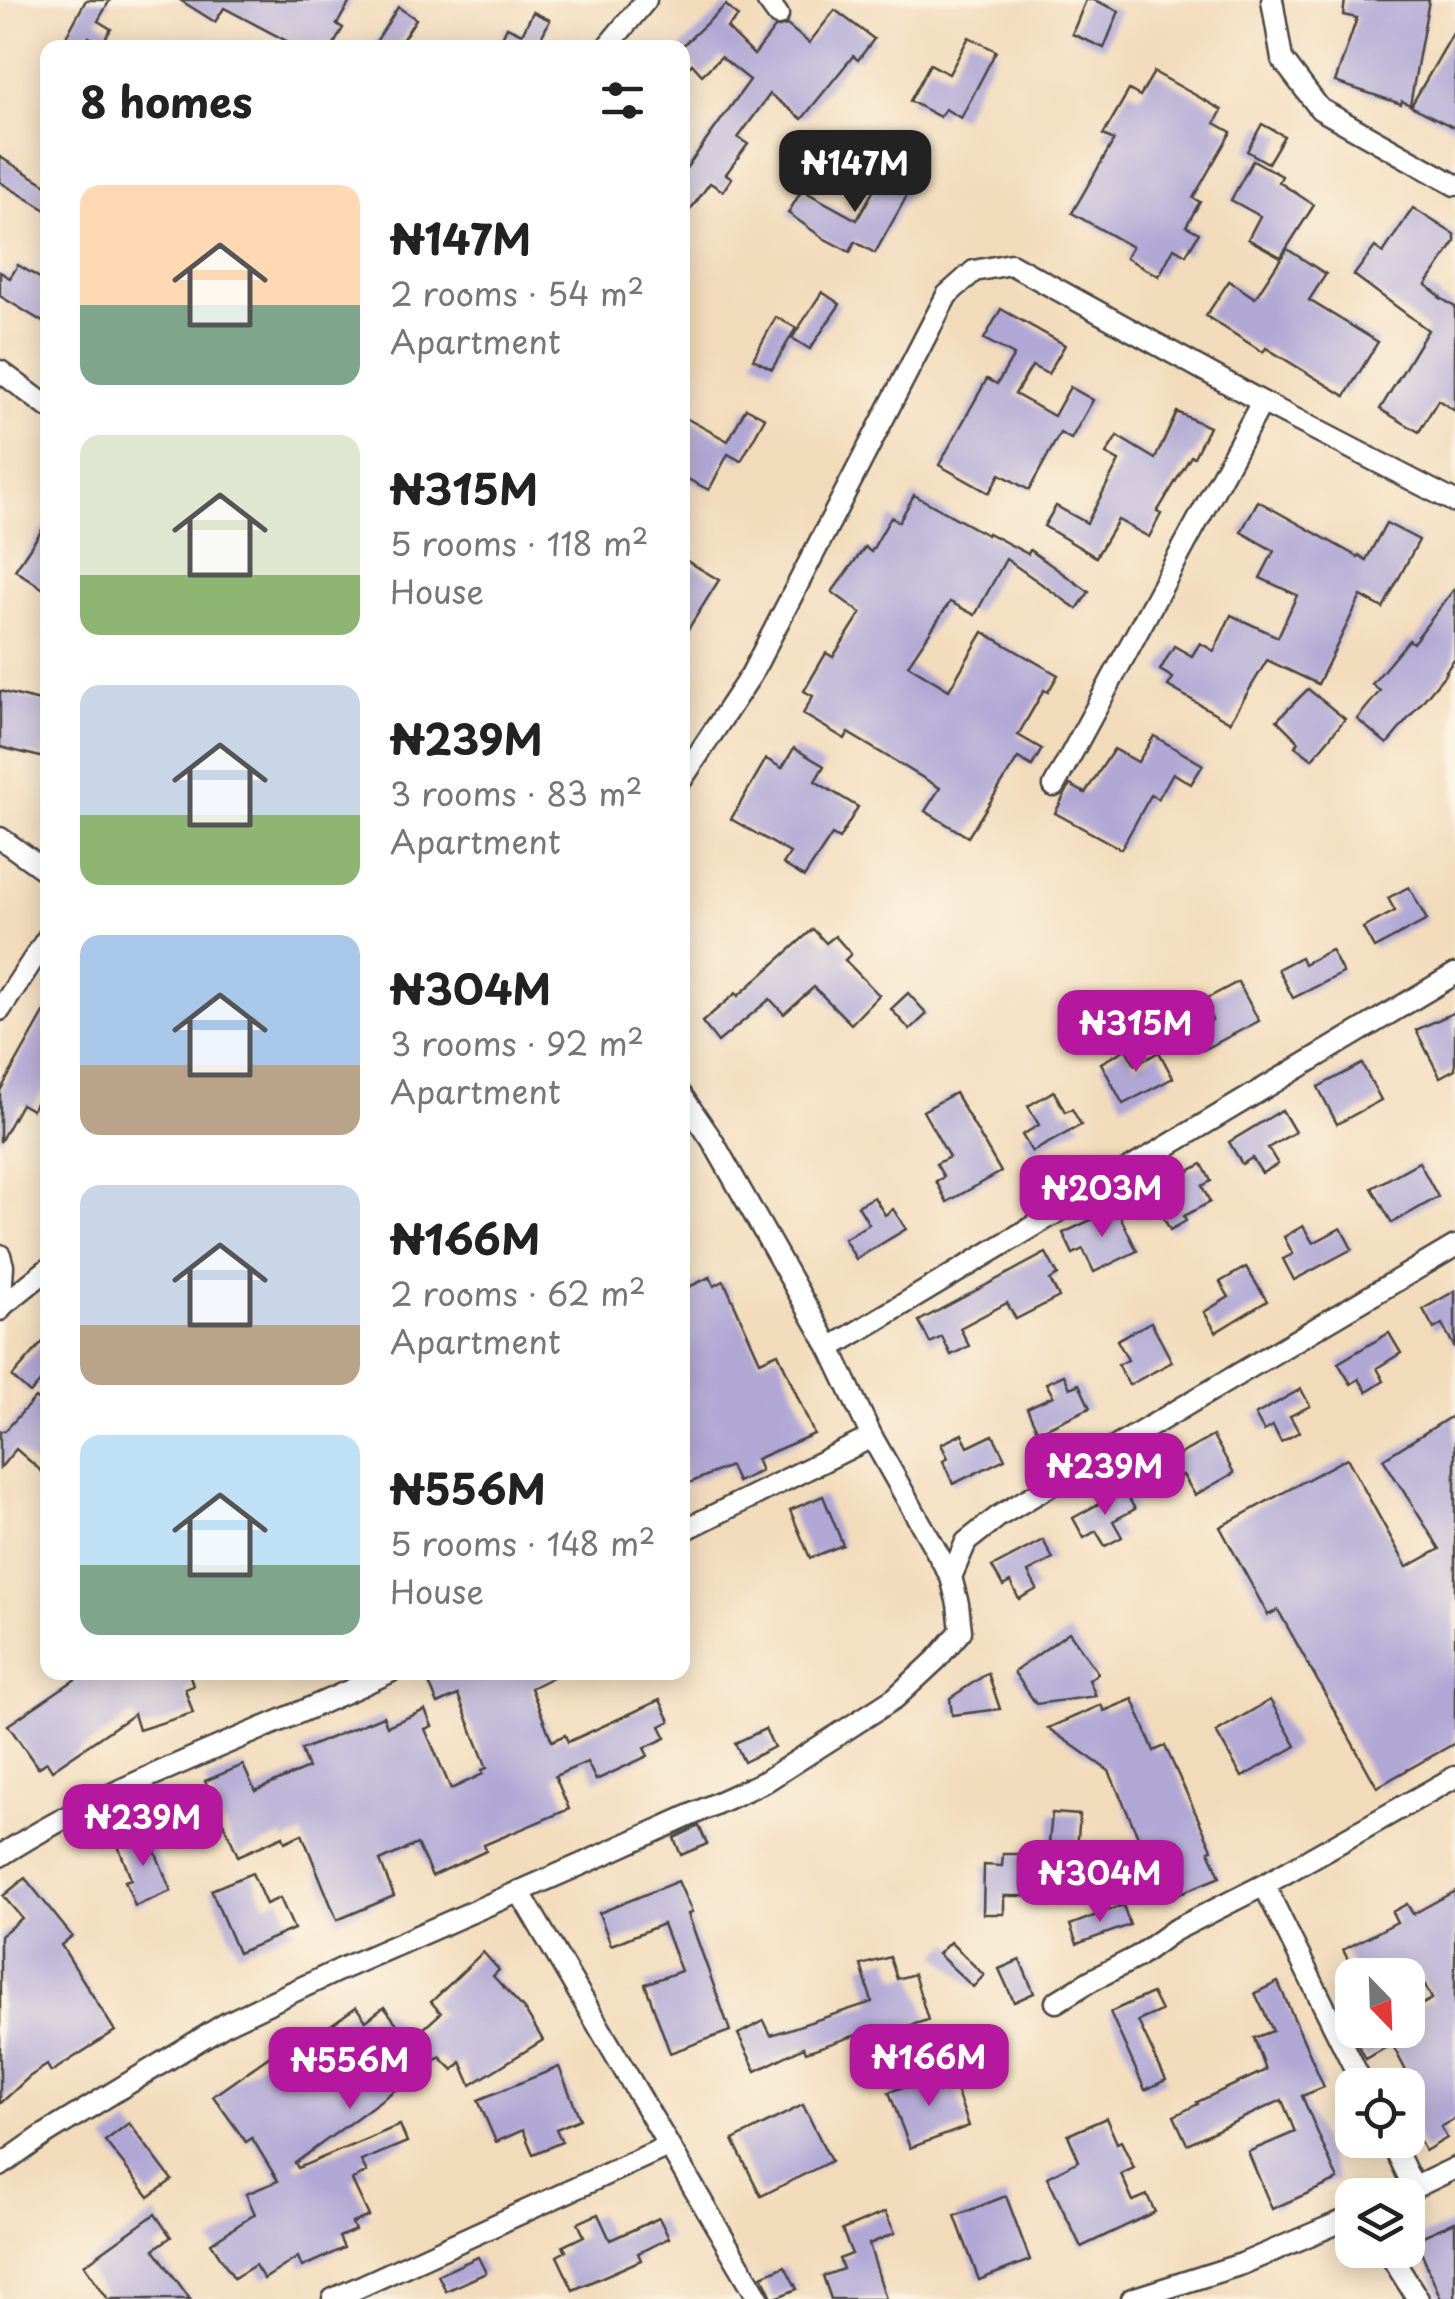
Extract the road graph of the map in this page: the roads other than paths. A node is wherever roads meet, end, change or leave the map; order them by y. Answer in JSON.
{"nodes":[{"id":1,"x":646,"y":0,"type":"edge"},
{"id":2,"x":1272,"y":0,"type":"edge"},
{"id":3,"x":613,"y":40,"type":"edge"},
{"id":4,"x":1455,"y":185,"type":"edge"},
{"id":5,"x":0,"y":371,"type":"edge"},
{"id":6,"x":40,"y":401,"type":"edge"},
{"id":7,"x":1262,"y":402,"type":"junction"},
{"id":8,"x":1455,"y":502,"type":"edge"},
{"id":9,"x":690,"y":767,"type":"edge"},
{"id":10,"x":1054,"y":786,"type":"dead end"},
{"id":11,"x":0,"y":838,"type":"edge"},
{"id":12,"x":40,"y":866,"type":"edge"},
{"id":13,"x":40,"y":948,"type":"edge"},
{"id":14,"x":1455,"y":974,"type":"edge"},
{"id":15,"x":0,"y":1010,"type":"edge"},
{"id":16,"x":690,"y":1108,"type":"edge"},
{"id":17,"x":1455,"y":1246,"type":"edge"},
{"id":18,"x":0,"y":1255,"type":"edge"},
{"id":19,"x":40,"y":1276,"type":"edge"},
{"id":20,"x":1,"y":1308,"type":"edge"},
{"id":21,"x":830,"y":1348,"type":"junction"},
{"id":22,"x":872,"y":1437,"type":"junction"},
{"id":23,"x":690,"y":1527,"type":"edge"},
{"id":24,"x":951,"y":1577,"type":"junction"},
{"id":25,"x":373,"y":1680,"type":"edge"},
{"id":26,"x":1455,"y":1777,"type":"edge"},
{"id":27,"x":0,"y":1856,"type":"edge"},
{"id":28,"x":1264,"y":1885,"type":"junction"},
{"id":29,"x":519,"y":1891,"type":"junction"},
{"id":30,"x":1056,"y":2002,"type":"dead end"},
{"id":31,"x":1355,"y":2068,"type":"edge"},
{"id":32,"x":668,"y":2146,"type":"junction"},
{"id":33,"x":0,"y":2166,"type":"edge"},
{"id":34,"x":1455,"y":2168,"type":"edge"},
{"id":35,"x":1425,"y":2182,"type":"edge"},
{"id":36,"x":1335,"y":2224,"type":"edge"},
{"id":37,"x":1398,"y":2268,"type":"edge"},
{"id":38,"x":333,"y":2299,"type":"edge"},
{"id":39,"x":758,"y":2299,"type":"edge"},
{"id":40,"x":1132,"y":2299,"type":"edge"},
{"id":41,"x":1418,"y":2299,"type":"edge"}],
"edges":[{"from":1,"to":3,"type":"street"},
{"from":2,"to":4,"type":"street"},
{"from":5,"to":6,"type":"street"},
{"from":7,"to":8,"type":"street"},
{"from":7,"to":9,"type":"street"},
{"from":7,"to":10,"type":"street"},
{"from":11,"to":12,"type":"street"},
{"from":13,"to":15,"type":"street"},
{"from":14,"to":21,"type":"street"},
{"from":16,"to":21,"type":"street"},
{"from":17,"to":24,"type":"street"},
{"from":18,"to":20,"type":"street"},
{"from":19,"to":20,"type":"street"},
{"from":21,"to":22,"type":"street"},
{"from":22,"to":23,"type":"street"},
{"from":22,"to":24,"type":"street"},
{"from":24,"to":29,"type":"street"},
{"from":25,"to":27,"type":"street"},
{"from":26,"to":28,"type":"street"},
{"from":28,"to":30,"type":"street"},
{"from":28,"to":31,"type":"street"},
{"from":29,"to":32,"type":"street"},
{"from":29,"to":33,"type":"street"},
{"from":32,"to":38,"type":"street"},
{"from":32,"to":39,"type":"street"},
{"from":34,"to":35,"type":"street"},
{"from":36,"to":40,"type":"street"},
{"from":37,"to":41,"type":"street"}]}
